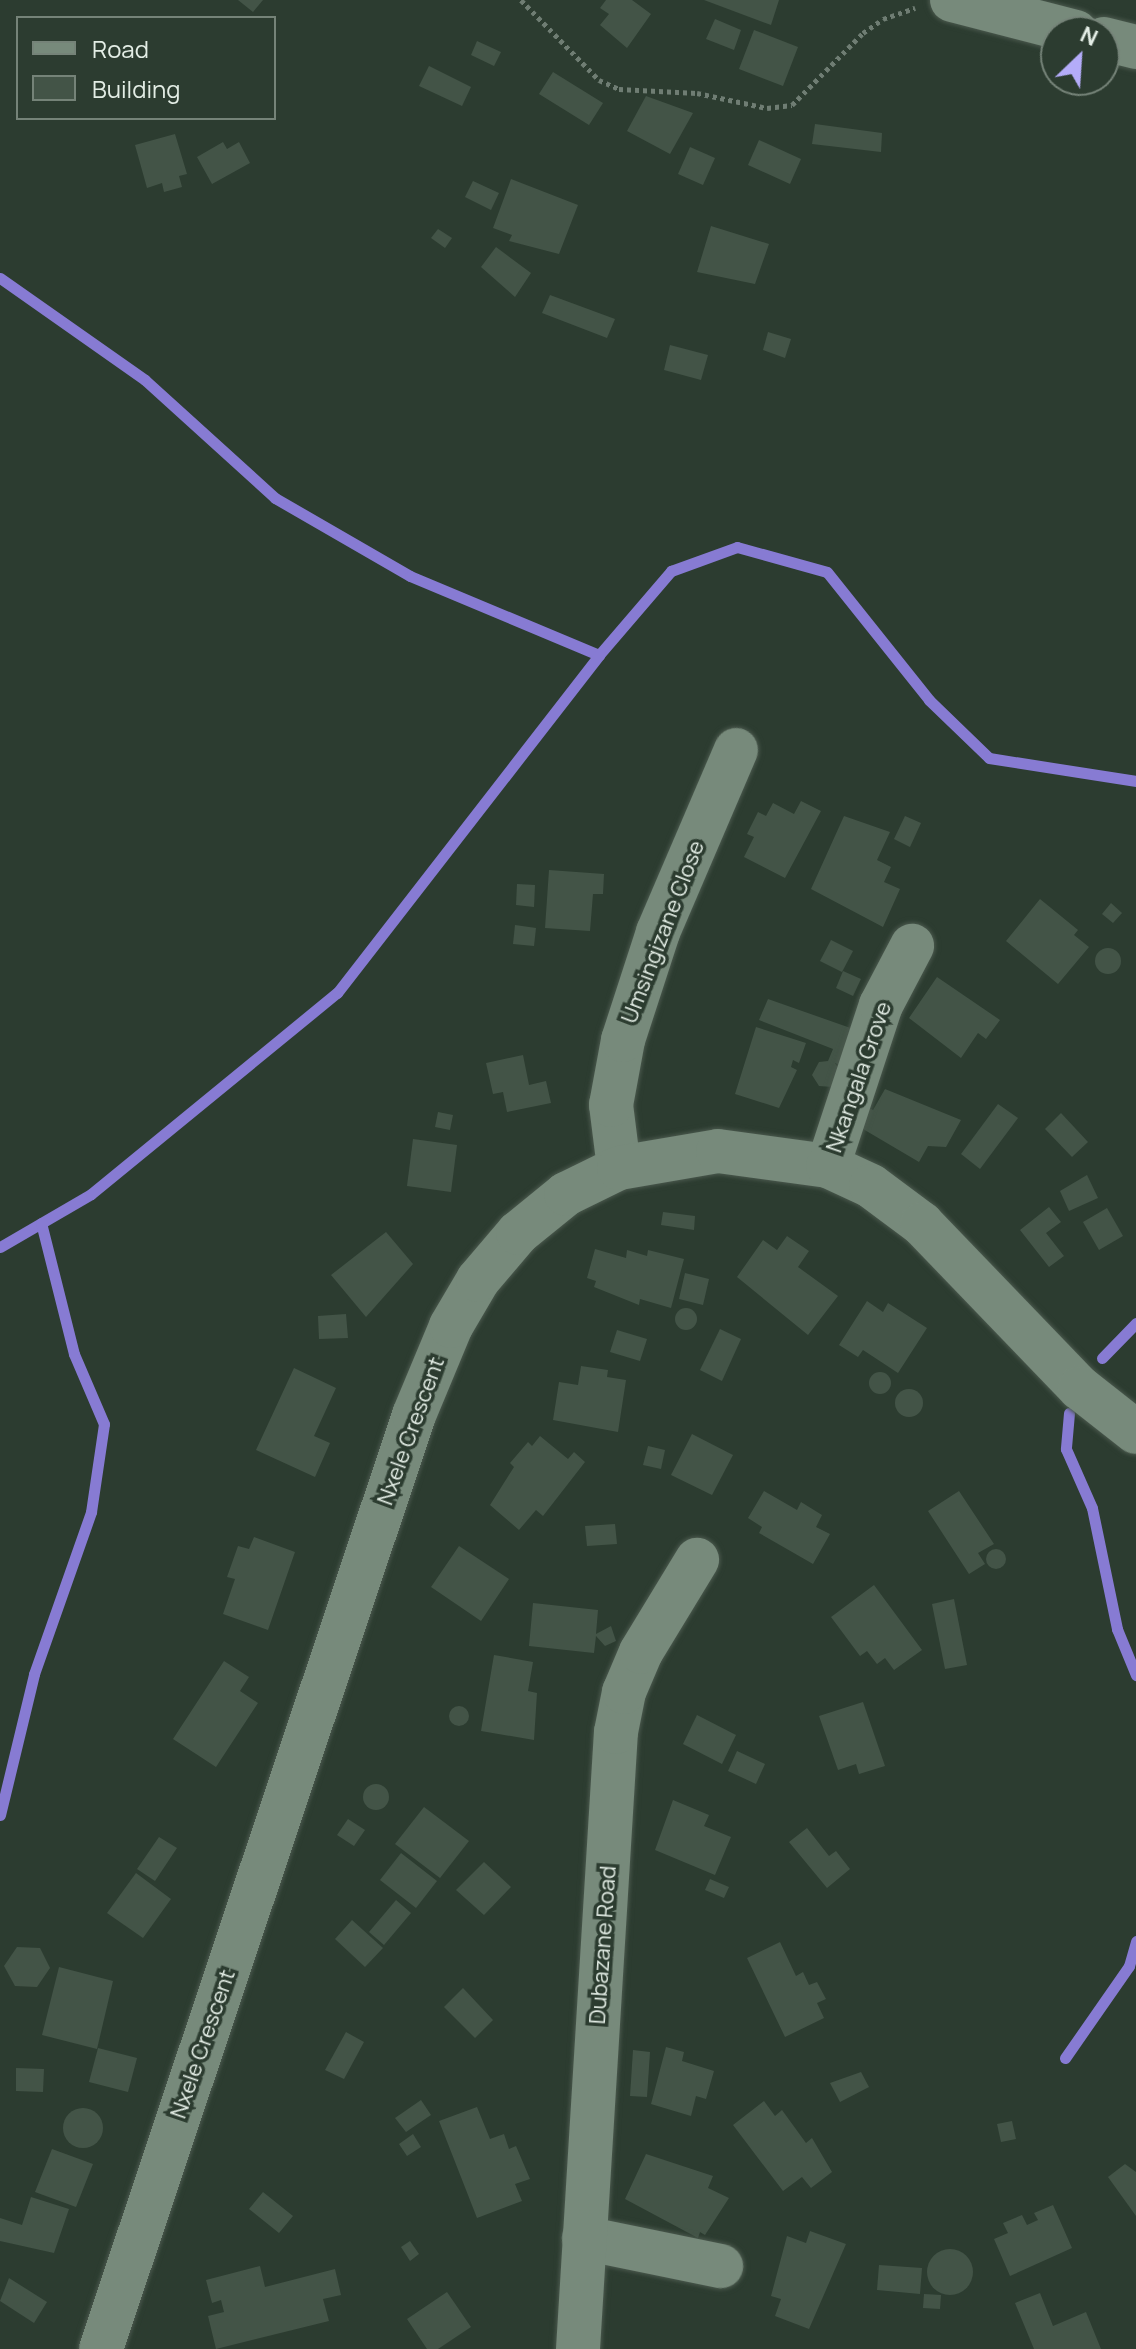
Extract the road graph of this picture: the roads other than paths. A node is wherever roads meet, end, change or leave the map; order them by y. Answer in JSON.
{"nodes":[{"id":1,"x":952,"y":0,"type":"edge"},
{"id":2,"x":1040,"y":23,"type":"edge"},
{"id":3,"x":736,"y":750,"type":"dead end"},
{"id":4,"x":912,"y":946,"type":"dead end"},
{"id":5,"x":828,"y":1166,"type":"junction"},
{"id":6,"x":619,"y":1168,"type":"junction"},
{"id":7,"x":1136,"y":1432,"type":"edge"},
{"id":8,"x":697,"y":1560,"type":"dead end"},
{"id":9,"x":584,"y":2238,"type":"junction"},
{"id":10,"x":721,"y":2266,"type":"dead end"},
{"id":11,"x":101,"y":2349,"type":"edge"},
{"id":12,"x":578,"y":2349,"type":"edge"}],
"edges":[{"from":1,"to":2,"type":"street"},
{"from":3,"to":6,"type":"street","name":"Umsingizane Close"},
{"from":4,"to":5,"type":"street","name":"Nkangala Grove"},
{"from":5,"to":6,"type":"street","name":"Nxele Crescent"},
{"from":5,"to":7,"type":"street","name":"Nxele Crescent"},
{"from":6,"to":11,"type":"street","name":"Nxele Crescent"},
{"from":8,"to":9,"type":"street","name":"Dubazane Road"},
{"from":9,"to":10,"type":"street"},
{"from":9,"to":12,"type":"street","name":"Dubazane Road"}]}
